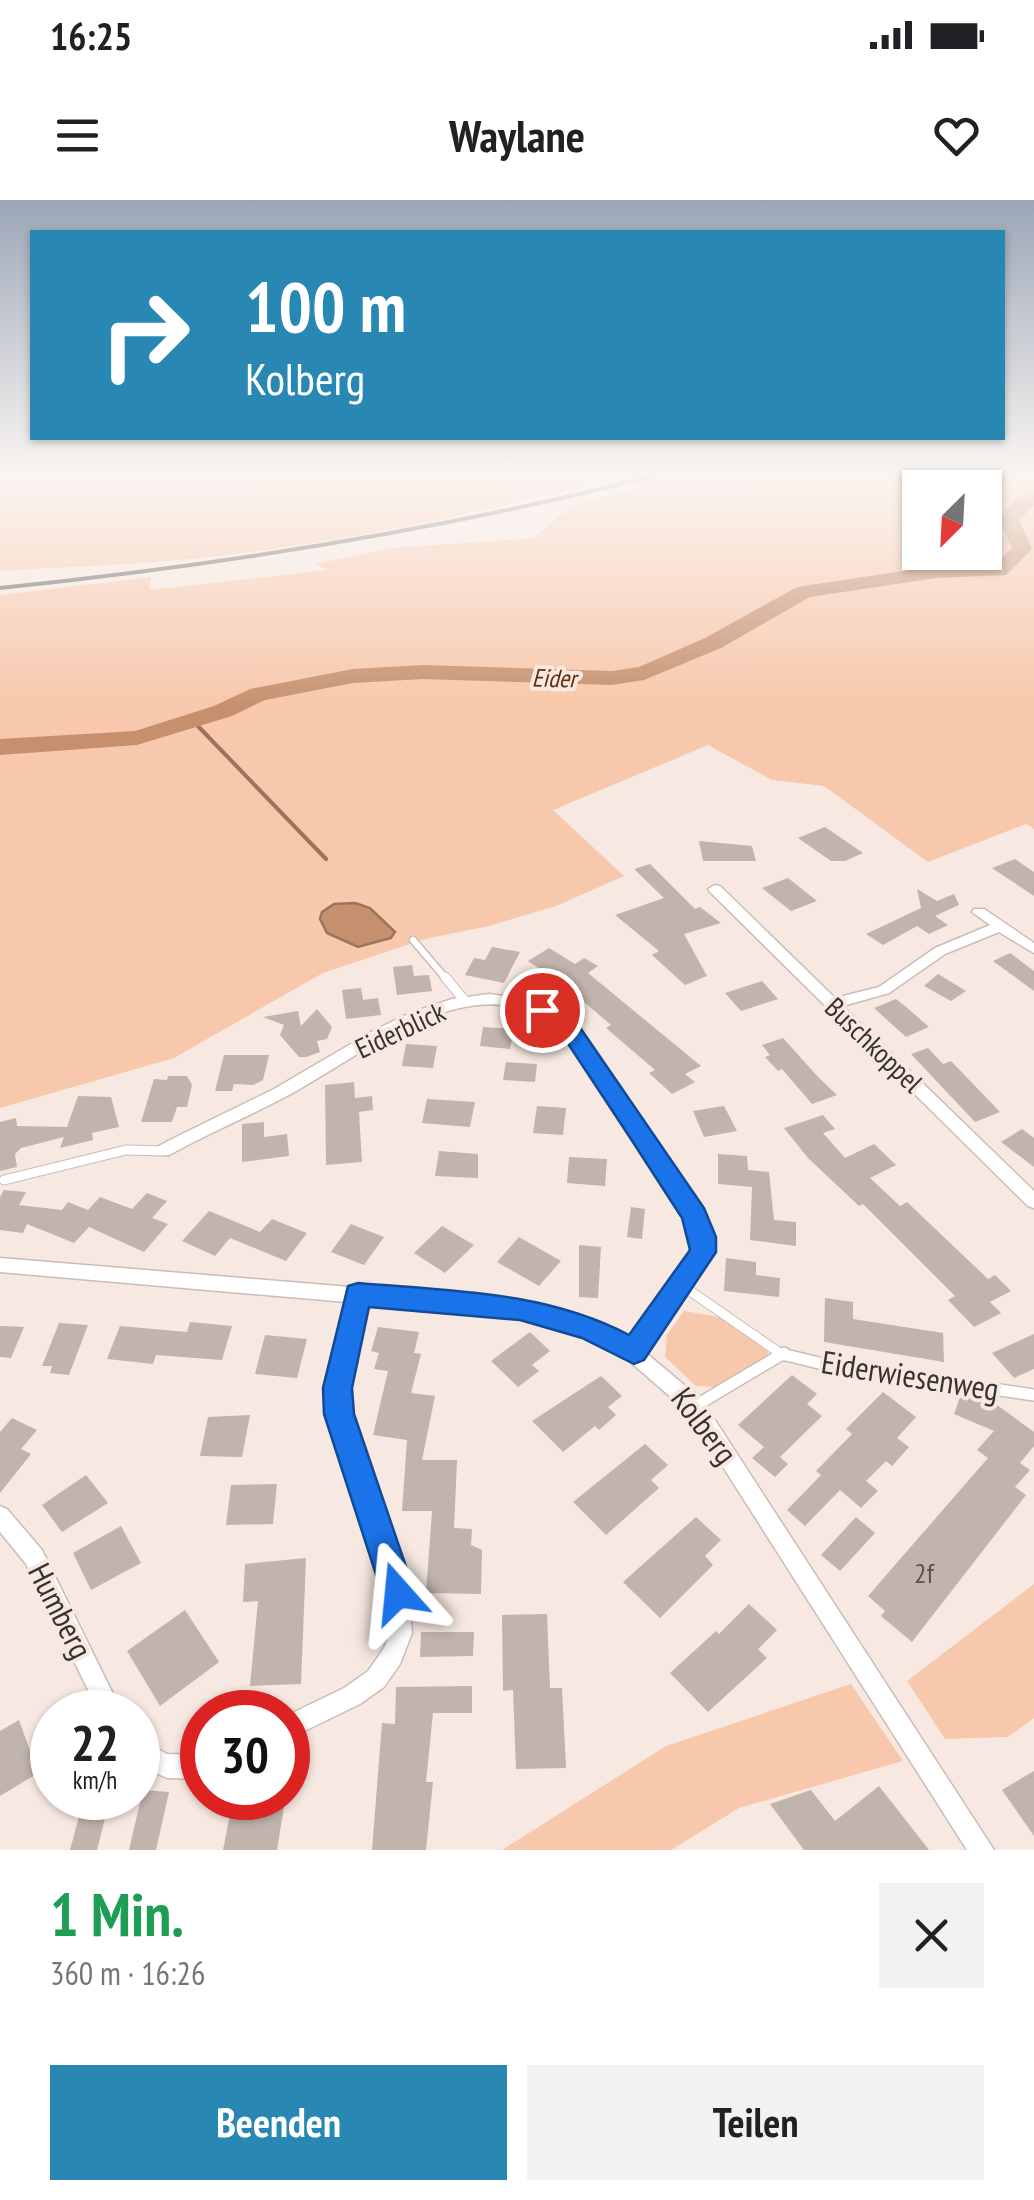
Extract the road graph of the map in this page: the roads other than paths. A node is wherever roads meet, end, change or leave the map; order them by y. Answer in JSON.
{"nodes":[{"id":1,"x":714,"y":889,"type":"dead end"},
{"id":2,"x":978,"y":912,"type":"dead end"},
{"id":3,"x":1000,"y":926,"type":"junction"},
{"id":4,"x":413,"y":940,"type":"dead end"},
{"id":5,"x":1034,"y":949,"type":"edge"},
{"id":6,"x":465,"y":1001,"type":"junction"},
{"id":7,"x":832,"y":1004,"type":"junction"},
{"id":8,"x":163,"y":1151,"type":"joint"},
{"id":9,"x":4,"y":1180,"type":"dead end"},
{"id":10,"x":1034,"y":1200,"type":"edge"},
{"id":11,"x":0,"y":1265,"type":"edge"},
{"id":12,"x":683,"y":1286,"type":"junction"},
{"id":13,"x":358,"y":1294,"type":"junction"},
{"id":14,"x":634,"y":1352,"type":"junction"},
{"id":15,"x":786,"y":1355,"type":"junction"},
{"id":16,"x":1034,"y":1395,"type":"edge"},
{"id":17,"x":695,"y":1406,"type":"junction"},
{"id":18,"x":0,"y":1516,"type":"edge"},
{"id":19,"x":100,"y":1690,"type":"edge"},
{"id":20,"x":310,"y":1716,"type":"edge"},
{"id":21,"x":981,"y":1850,"type":"edge"}],
"edges":[{"from":1,"to":7,"type":"street","name":"Buschkoppel"},
{"from":2,"to":3,"type":"street"},
{"from":3,"to":5,"type":"street"},
{"from":3,"to":7,"type":"street"},
{"from":4,"to":6,"type":"lane"},
{"from":6,"to":8,"type":"street","name":"Eiderblick"},
{"from":6,"to":12,"type":"street","name":"Eiderblick"},
{"from":7,"to":10,"type":"street","name":"Buschkoppel"},
{"from":8,"to":9,"type":"lane"},
{"from":11,"to":13,"type":"street","name":"Kolberg"},
{"from":12,"to":14,"type":"street","name":"Eiderblick"},
{"from":12,"to":15,"type":"lane"},
{"from":13,"to":14,"type":"street","name":"Kolberg"},
{"from":13,"to":20,"type":"street"},
{"from":14,"to":17,"type":"street","name":"Kolberg"},
{"from":15,"to":16,"type":"lane","name":"Eiderwiesenweg"},
{"from":15,"to":17,"type":"lane"},
{"from":17,"to":21,"type":"street","name":"Kolberg"},
{"from":18,"to":19,"type":"street","name":"Humberg"}]}
